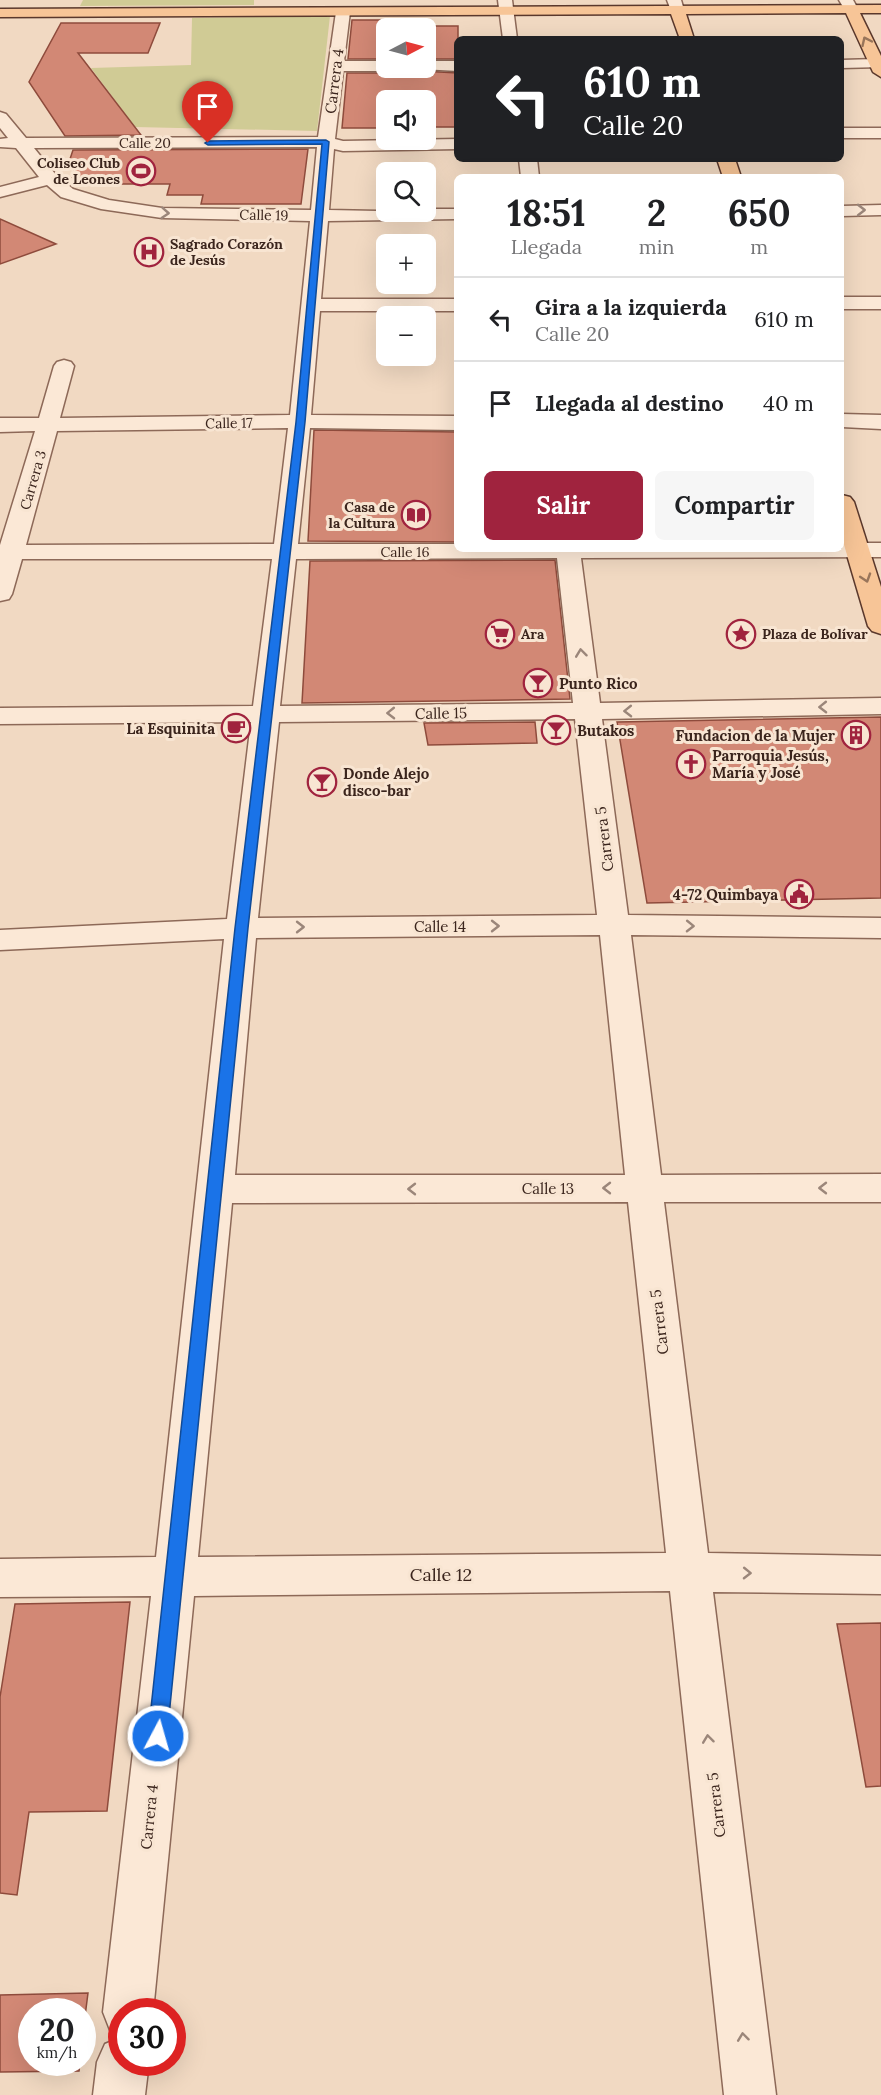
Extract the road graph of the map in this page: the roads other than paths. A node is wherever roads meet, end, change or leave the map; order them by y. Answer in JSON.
{"nodes":[{"id":1,"x":676,"y":5,"type":"edge"},
{"id":2,"x":848,"y":5,"type":"edge"},
{"id":3,"x":506,"y":6,"type":"edge"},
{"id":4,"x":881,"y":9,"type":"edge"},
{"id":5,"x":343,"y":12,"type":"junction"},
{"id":6,"x":0,"y":13,"type":"edge"},
{"id":7,"x":510,"y":36,"type":"edge"},
{"id":8,"x":686,"y":36,"type":"edge"},
{"id":9,"x":844,"y":64,"type":"edge"},
{"id":10,"x":337,"y":66,"type":"junction"},
{"id":11,"x":376,"y":66,"type":"edge"},
{"id":12,"x":436,"y":66,"type":"edge"},
{"id":13,"x":454,"y":66,"type":"edge"},
{"id":14,"x":879,"y":68,"type":"edge"},
{"id":15,"x":0,"y":117,"type":"edge"},
{"id":16,"x":844,"y":133,"type":"edge"},
{"id":17,"x":881,"y":133,"type":"edge"},
{"id":18,"x":436,"y":135,"type":"edge"},
{"id":19,"x":454,"y":135,"type":"edge"},
{"id":20,"x":376,"y":136,"type":"edge"},
{"id":21,"x":326,"y":142,"type":"junction"},
{"id":22,"x":0,"y":143,"type":"edge"},
{"id":23,"x":20,"y":144,"type":"junction"},
{"id":24,"x":454,"y":144,"type":"edge"},
{"id":25,"x":50,"y":179,"type":"junction"},
{"id":26,"x":0,"y":192,"type":"edge"},
{"id":27,"x":881,"y":210,"type":"edge"},
{"id":28,"x":844,"y":211,"type":"edge"},
{"id":29,"x":454,"y":214,"type":"edge"},
{"id":30,"x":319,"y":224,"type":"junction"},
{"id":31,"x":261,"y":233,"type":"dead end"},
{"id":32,"x":844,"y":303,"type":"edge"},
{"id":33,"x":881,"y":303,"type":"edge"},
{"id":34,"x":311,"y":305,"type":"junction"},
{"id":35,"x":454,"y":305,"type":"edge"},
{"id":36,"x":63,"y":366,"type":"dead end"},
{"id":37,"x":844,"y":421,"type":"edge"},
{"id":38,"x":300,"y":422,"type":"junction"},
{"id":39,"x":881,"y":422,"type":"edge"},
{"id":40,"x":454,"y":423,"type":"edge"},
{"id":41,"x":0,"y":425,"type":"edge"},
{"id":42,"x":49,"y":426,"type":"junction"},
{"id":43,"x":844,"y":509,"type":"edge"},
{"id":44,"x":844,"y":550,"type":"edge"},
{"id":45,"x":856,"y":550,"type":"junction"},
{"id":46,"x":881,"y":550,"type":"edge"},
{"id":47,"x":454,"y":551,"type":"edge"},
{"id":48,"x":6,"y":552,"type":"edge"},
{"id":49,"x":285,"y":552,"type":"junction"},
{"id":50,"x":568,"y":552,"type":"edge"},
{"id":51,"x":0,"y":594,"type":"edge"},
{"id":52,"x":881,"y":626,"type":"edge"},
{"id":53,"x":881,"y":706,"type":"edge"},
{"id":54,"x":588,"y":711,"type":"junction"},
{"id":55,"x":267,"y":714,"type":"junction"},
{"id":56,"x":0,"y":716,"type":"edge"},
{"id":57,"x":614,"y":925,"type":"junction"},
{"id":58,"x":241,"y":928,"type":"junction"},
{"id":59,"x":881,"y":928,"type":"edge"},
{"id":60,"x":0,"y":940,"type":"edge"},
{"id":61,"x":644,"y":1188,"type":"junction"},
{"id":62,"x":881,"y":1188,"type":"edge"},
{"id":63,"x":216,"y":1189,"type":"junction"},
{"id":64,"x":689,"y":1572,"type":"junction"},
{"id":65,"x":175,"y":1575,"type":"junction"},
{"id":66,"x":881,"y":1575,"type":"edge"},
{"id":67,"x":0,"y":1578,"type":"edge"},
{"id":68,"x":130,"y":1998,"type":"edge"},
{"id":69,"x":121,"y":2076,"type":"edge"},
{"id":70,"x":119,"y":2095,"type":"edge"},
{"id":71,"x":750,"y":2095,"type":"edge"}],
"edges":[{"from":1,"to":2,"type":"main road"},
{"from":1,"to":3,"type":"main road"},
{"from":1,"to":8,"type":"main road"},
{"from":2,"to":4,"type":"main road"},
{"from":14,"to":2,"type":"main road","one_way":true},
{"from":3,"to":5,"type":"main road"},
{"from":3,"to":7,"type":"street"},
{"from":5,"to":6,"type":"main road"},
{"from":5,"to":10,"type":"street","name":"Carrera 4"},
{"from":9,"to":14,"type":"street"},
{"from":10,"to":11,"type":"street"},
{"from":10,"to":21,"type":"street","name":"Carrera 4"},
{"from":12,"to":13,"type":"street"},
{"from":15,"to":23,"type":"street","name":"Calle 19"},
{"from":16,"to":17,"type":"street"},
{"from":18,"to":19,"type":"street"},
{"from":20,"to":21,"type":"street","name":"Calle 20"},
{"from":21,"to":23,"type":"street","name":"Calle 20"},
{"from":21,"to":24,"type":"street","name":"Calle 20"},
{"from":21,"to":30,"type":"street","name":"Carrera 4"},
{"from":22,"to":23,"type":"street","name":"Calle 20"},
{"from":23,"to":25,"type":"street","name":"Calle 19"},
{"from":25,"to":26,"type":"street"},
{"from":25,"to":30,"type":"street","name":"Calle 19","one_way":true},
{"from":28,"to":27,"type":"street","one_way":true},
{"from":29,"to":30,"type":"street","name":"Calle 19"},
{"from":30,"to":31,"type":"street"},
{"from":30,"to":34,"type":"street","name":"Carrera 4"},
{"from":32,"to":33,"type":"street"},
{"from":34,"to":35,"type":"street"},
{"from":34,"to":38,"type":"street","name":"Carrera 4"},
{"from":36,"to":42,"type":"street","name":"Carrera 3"},
{"from":37,"to":39,"type":"street"},
{"from":38,"to":40,"type":"street","name":"Calle 17"},
{"from":38,"to":42,"type":"street","name":"Calle 17"},
{"from":38,"to":49,"type":"street","name":"Carrera 4"},
{"from":41,"to":42,"type":"street","name":"Calle 17"},
{"from":42,"to":48,"type":"street","name":"Carrera 3"},
{"from":43,"to":45,"type":"main road"},
{"from":44,"to":45,"type":"street","name":"Calle 16"},
{"from":45,"to":46,"type":"street","name":"Calle 16"},
{"from":45,"to":52,"type":"main road","one_way":true},
{"from":47,"to":49,"type":"street","name":"Calle 16"},
{"from":48,"to":49,"type":"street","name":"Calle 16"},
{"from":48,"to":51,"type":"street","name":"Carrera 3"},
{"from":49,"to":55,"type":"street","name":"Carrera 4"},
{"from":54,"to":50,"type":"street","name":"Carrera 5","one_way":true},
{"from":53,"to":54,"type":"street","name":"Calle 15","one_way":true},
{"from":54,"to":55,"type":"street","name":"Calle 15","one_way":true},
{"from":54,"to":57,"type":"street","name":"Carrera 5"},
{"from":55,"to":56,"type":"street","name":"Calle 15"},
{"from":55,"to":58,"type":"street","name":"Carrera 4"},
{"from":58,"to":57,"type":"street","name":"Calle 14","one_way":true},
{"from":57,"to":59,"type":"street","name":"Calle 14","one_way":true},
{"from":57,"to":61,"type":"street","name":"Carrera 5"},
{"from":58,"to":60,"type":"street","name":"Calle 14"},
{"from":58,"to":63,"type":"street","name":"Carrera 4"},
{"from":62,"to":61,"type":"street","name":"Calle 13","one_way":true},
{"from":61,"to":63,"type":"street","name":"Calle 13","one_way":true},
{"from":61,"to":64,"type":"street","name":"Carrera 5"},
{"from":63,"to":65,"type":"street","name":"Carrera 4"},
{"from":64,"to":65,"type":"street","name":"Calle 12"},
{"from":64,"to":66,"type":"street","name":"Calle 12","one_way":true},
{"from":71,"to":64,"type":"street","name":"Carrera 5","one_way":true},
{"from":65,"to":67,"type":"street","name":"Calle 12"},
{"from":65,"to":68,"type":"street","name":"Carrera 4"},
{"from":69,"to":70,"type":"street"}]}
